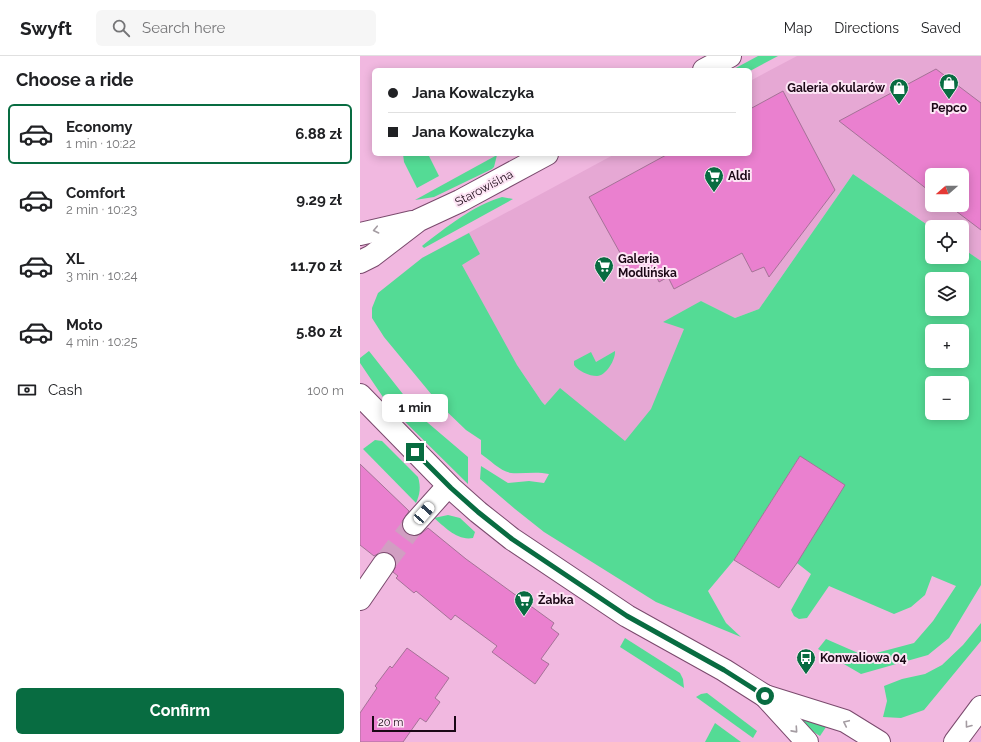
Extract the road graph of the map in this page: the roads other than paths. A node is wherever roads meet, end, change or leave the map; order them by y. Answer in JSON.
{"nodes":[{"id":1,"x":730,"y":56,"type":"edge"},
{"id":2,"x":708,"y":68,"type":"edge"},
{"id":3,"x":543,"y":156,"type":"edge"},
{"id":4,"x":420,"y":220,"type":"junction"},
{"id":5,"x":360,"y":234,"type":"edge"},
{"id":6,"x":360,"y":262,"type":"edge"},
{"id":7,"x":360,"y":395,"type":"edge"},
{"id":8,"x":448,"y":486,"type":"junction"},
{"id":9,"x":414,"y":524,"type":"tunnel mouth"},
{"id":10,"x":384,"y":564,"type":"tunnel mouth"},
{"id":11,"x":360,"y":599,"type":"edge"},
{"id":12,"x":765,"y":696,"type":"junction"},
{"id":13,"x":981,"y":708,"type":"edge"},
{"id":14,"x":807,"y":742,"type":"edge"},
{"id":15,"x":879,"y":742,"type":"edge"},
{"id":16,"x":955,"y":742,"type":"edge"}],
"edges":[{"from":1,"to":2,"type":"street"},
{"from":3,"to":4,"type":"street","name":"Starowiślna"},
{"from":4,"to":5,"type":"street","name":"Starowiślna","one_way":true},
{"from":4,"to":6,"type":"street","name":"Starowiślna"},
{"from":7,"to":8,"type":"street"},
{"from":8,"to":9,"type":"street"},
{"from":8,"to":12,"type":"street"},
{"from":10,"to":11,"type":"street"},
{"from":12,"to":14,"type":"street","one_way":true},
{"from":15,"to":12,"type":"street","one_way":true},
{"from":13,"to":16,"type":"street","one_way":true}]}
